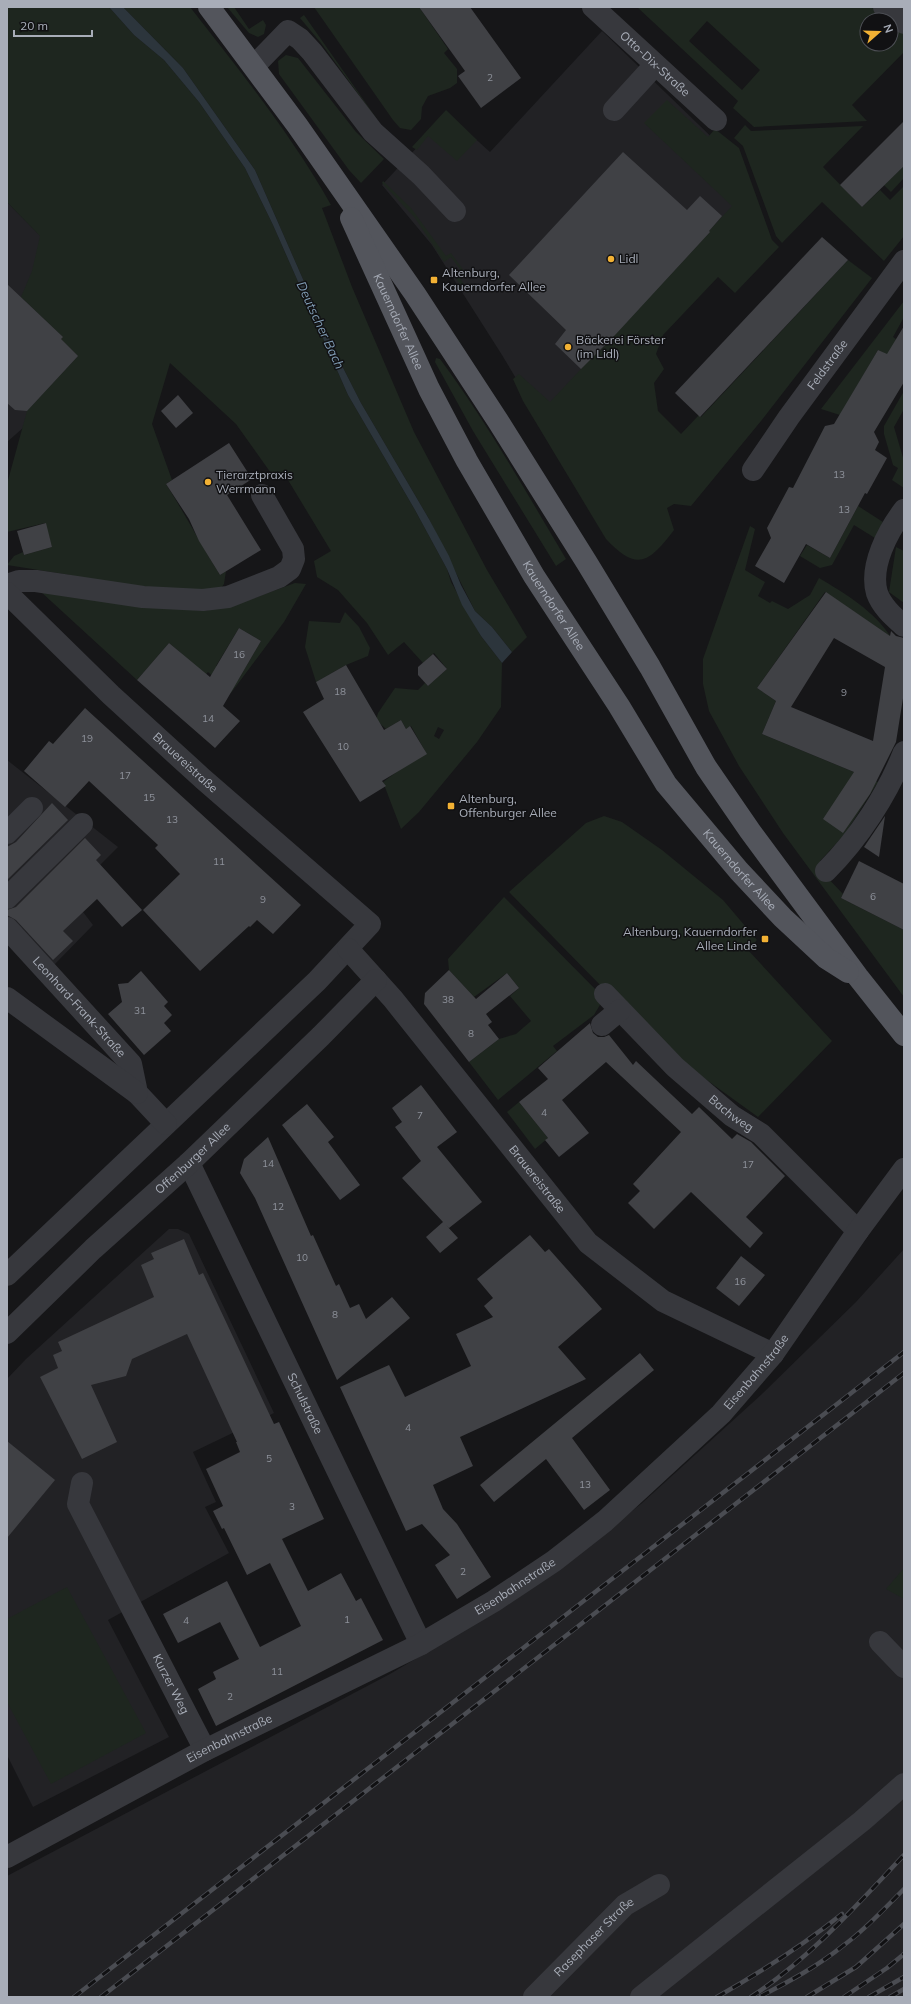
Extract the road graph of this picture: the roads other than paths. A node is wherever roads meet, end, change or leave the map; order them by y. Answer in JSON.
{"nodes":[{"id":1,"x":209,"y":7,"type":"edge"},
{"id":2,"x":593,"y":7,"type":"edge"},
{"id":3,"x":884,"y":7,"type":"edge"},
{"id":4,"x":904,"y":23,"type":"edge"},
{"id":5,"x":655,"y":65,"type":"junction"},
{"id":6,"x":254,"y":66,"type":"junction"},
{"id":7,"x":614,"y":110,"type":"dead end"},
{"id":8,"x":716,"y":120,"type":"dead end"},
{"id":9,"x":332,"y":175,"type":"junction"},
{"id":10,"x":455,"y":211,"type":"dead end"},
{"id":11,"x":904,"y":261,"type":"edge"},
{"id":12,"x":753,"y":470,"type":"dead end"},
{"id":13,"x":262,"y":495,"type":"dead end"},
{"id":14,"x":904,"y":510,"type":"edge"},
{"id":15,"x":7,"y":585,"type":"edge"},
{"id":16,"x":7,"y":593,"type":"edge"},
{"id":17,"x":904,"y":626,"type":"edge"},
{"id":18,"x":904,"y":752,"type":"edge"},
{"id":19,"x":32,"y":808,"type":"dead end"},
{"id":20,"x":82,"y":824,"type":"dead end"},
{"id":21,"x":7,"y":833,"type":"edge"},
{"id":22,"x":826,"y":871,"type":"dead end"},
{"id":23,"x":7,"y":898,"type":"edge"},
{"id":24,"x":7,"y":928,"type":"edge"},
{"id":25,"x":348,"y":949,"type":"junction"},
{"id":26,"x":858,"y":977,"type":"junction"},
{"id":27,"x":376,"y":980,"type":"junction"},
{"id":28,"x":605,"y":994,"type":"dead end"},
{"id":29,"x":7,"y":998,"type":"edge"},
{"id":30,"x":620,"y":1010,"type":"junction"},
{"id":31,"x":602,"y":1025,"type":"dead end"},
{"id":32,"x":904,"y":1035,"type":"edge"},
{"id":33,"x":137,"y":1093,"type":"junction"},
{"id":34,"x":166,"y":1124,"type":"junction"},
{"id":35,"x":189,"y":1163,"type":"junction"},
{"id":36,"x":904,"y":1169,"type":"edge"},
{"id":37,"x":858,"y":1232,"type":"junction"},
{"id":38,"x":7,"y":1276,"type":"edge"},
{"id":39,"x":7,"y":1333,"type":"edge"},
{"id":40,"x":773,"y":1354,"type":"junction"},
{"id":41,"x":82,"y":1483,"type":"dead end"},
{"id":42,"x":880,"y":1642,"type":"dead end"},
{"id":43,"x":421,"y":1644,"type":"junction"},
{"id":44,"x":904,"y":1667,"type":"edge"},
{"id":45,"x":205,"y":1750,"type":"junction"},
{"id":46,"x":904,"y":1784,"type":"edge"},
{"id":47,"x":7,"y":1857,"type":"edge"},
{"id":48,"x":659,"y":1885,"type":"dead end"},
{"id":49,"x":534,"y":1997,"type":"edge"},
{"id":50,"x":641,"y":1997,"type":"edge"}],
"edges":[{"from":1,"to":6,"type":"main road","name":"Kauerndorfer Allee"},
{"from":2,"to":5,"type":"street","name":"Otto-Dix-Straße"},
{"from":3,"to":4,"type":"street"},
{"from":5,"to":7,"type":"street"},
{"from":5,"to":8,"type":"street","name":"Otto-Dix-Straße"},
{"from":6,"to":9,"type":"main road","name":"Kauerndorfer Allee"},
{"from":6,"to":10,"type":"street"},
{"from":9,"to":26,"type":"main road","name":"Kauerndorfer Allee"},
{"from":9,"to":26,"type":"main road","name":"Kauerndorfer Allee"},
{"from":11,"to":12,"type":"street","name":"Feldstraße"},
{"from":13,"to":15,"type":"street"},
{"from":14,"to":17,"type":"street"},
{"from":16,"to":25,"type":"street","name":"Brauereistraße"},
{"from":18,"to":22,"type":"street"},
{"from":19,"to":21,"type":"street"},
{"from":20,"to":23,"type":"street"},
{"from":24,"to":33,"type":"street","name":"Leonhard-Frank-Straße"},
{"from":25,"to":27,"type":"street","name":"Brauereistraße"},
{"from":25,"to":34,"type":"street"},
{"from":26,"to":32,"type":"main road","name":"Kauerndorfer Allee"},
{"from":27,"to":35,"type":"street","name":"Offenburger Allee"},
{"from":27,"to":40,"type":"street","name":"Brauereistraße"},
{"from":28,"to":30,"type":"street","name":"Bachweg"},
{"from":29,"to":33,"type":"street","name":"Leonhard-Frank-Straße"},
{"from":30,"to":31,"type":"street"},
{"from":30,"to":37,"type":"street","name":"Bachweg"},
{"from":33,"to":34,"type":"street","name":"Leonhard-Frank-Straße"},
{"from":34,"to":38,"type":"street"},
{"from":35,"to":39,"type":"street","name":"Offenburger Allee"},
{"from":35,"to":43,"type":"street","name":"Schulstraße"},
{"from":36,"to":37,"type":"street","name":"Eisenbahnstraße"},
{"from":37,"to":40,"type":"street","name":"Eisenbahnstraße"},
{"from":40,"to":43,"type":"street","name":"Eisenbahnstraße"},
{"from":41,"to":45,"type":"street","name":"Kurzer Weg"},
{"from":42,"to":44,"type":"street"},
{"from":43,"to":45,"type":"street","name":"Eisenbahnstraße"},
{"from":45,"to":47,"type":"street","name":"Eisenbahnstraße"},
{"from":46,"to":50,"type":"street"},
{"from":48,"to":49,"type":"street","name":"Rasephaser Straße"}]}
